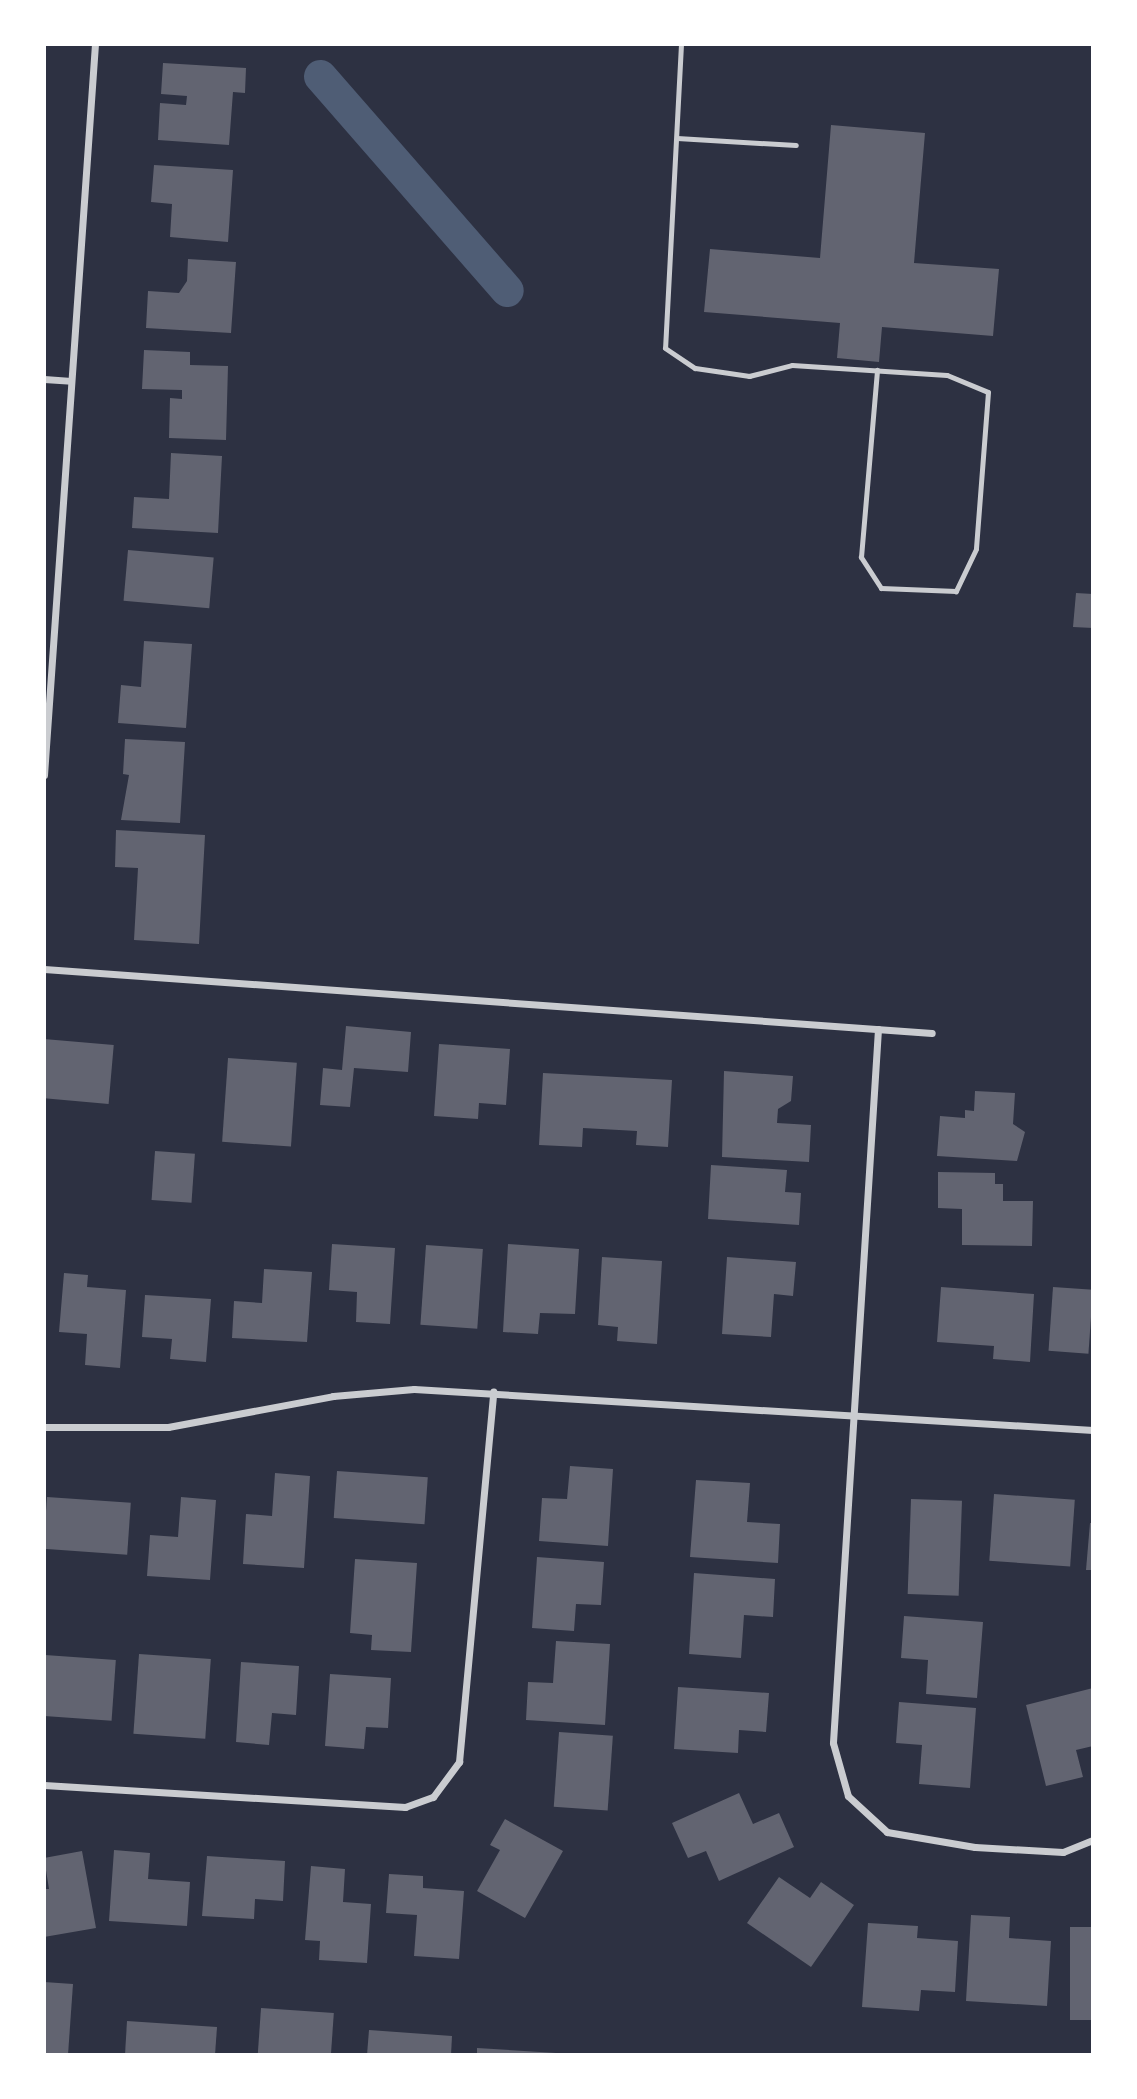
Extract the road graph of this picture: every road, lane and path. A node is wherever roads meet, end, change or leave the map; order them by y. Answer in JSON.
{"nodes":[{"id":1,"x":94,"y":44,"type":"edge"},
{"id":2,"x":681,"y":44,"type":"edge"},
{"id":3,"x":677,"y":138,"type":"junction"},
{"id":4,"x":796,"y":145,"type":"dead end"},
{"id":5,"x":877,"y":370,"type":"junction"},
{"id":6,"x":44,"y":379,"type":"edge"},
{"id":7,"x":71,"y":381,"type":"junction"},
{"id":8,"x":44,"y":765,"type":"edge"},
{"id":9,"x":44,"y":775,"type":"edge"},
{"id":10,"x":44,"y":969,"type":"edge"},
{"id":11,"x":878,"y":1028,"type":"junction"},
{"id":12,"x":932,"y":1033,"type":"dead end"},
{"id":13,"x":493,"y":1392,"type":"junction"},
{"id":14,"x":856,"y":1413,"type":"junction"},
{"id":15,"x":44,"y":1427,"type":"edge"},
{"id":16,"x":1093,"y":1430,"type":"edge"},
{"id":17,"x":44,"y":1785,"type":"edge"},
{"id":18,"x":1093,"y":1840,"type":"edge"}],
"edges":[{"from":1,"to":7,"type":"street"},
{"from":2,"to":3,"type":"lane"},
{"from":3,"to":4,"type":"lane"},
{"from":3,"to":5,"type":"lane"},
{"from":5,"to":5,"type":"lane"},
{"from":6,"to":7,"type":"street"},
{"from":7,"to":8,"type":"street"},
{"from":8,"to":9,"type":"street"},
{"from":10,"to":11,"type":"street"},
{"from":11,"to":12,"type":"street"},
{"from":11,"to":14,"type":"street"},
{"from":13,"to":14,"type":"street"},
{"from":13,"to":15,"type":"street"},
{"from":13,"to":17,"type":"street"},
{"from":14,"to":16,"type":"street"},
{"from":14,"to":18,"type":"street"}]}
